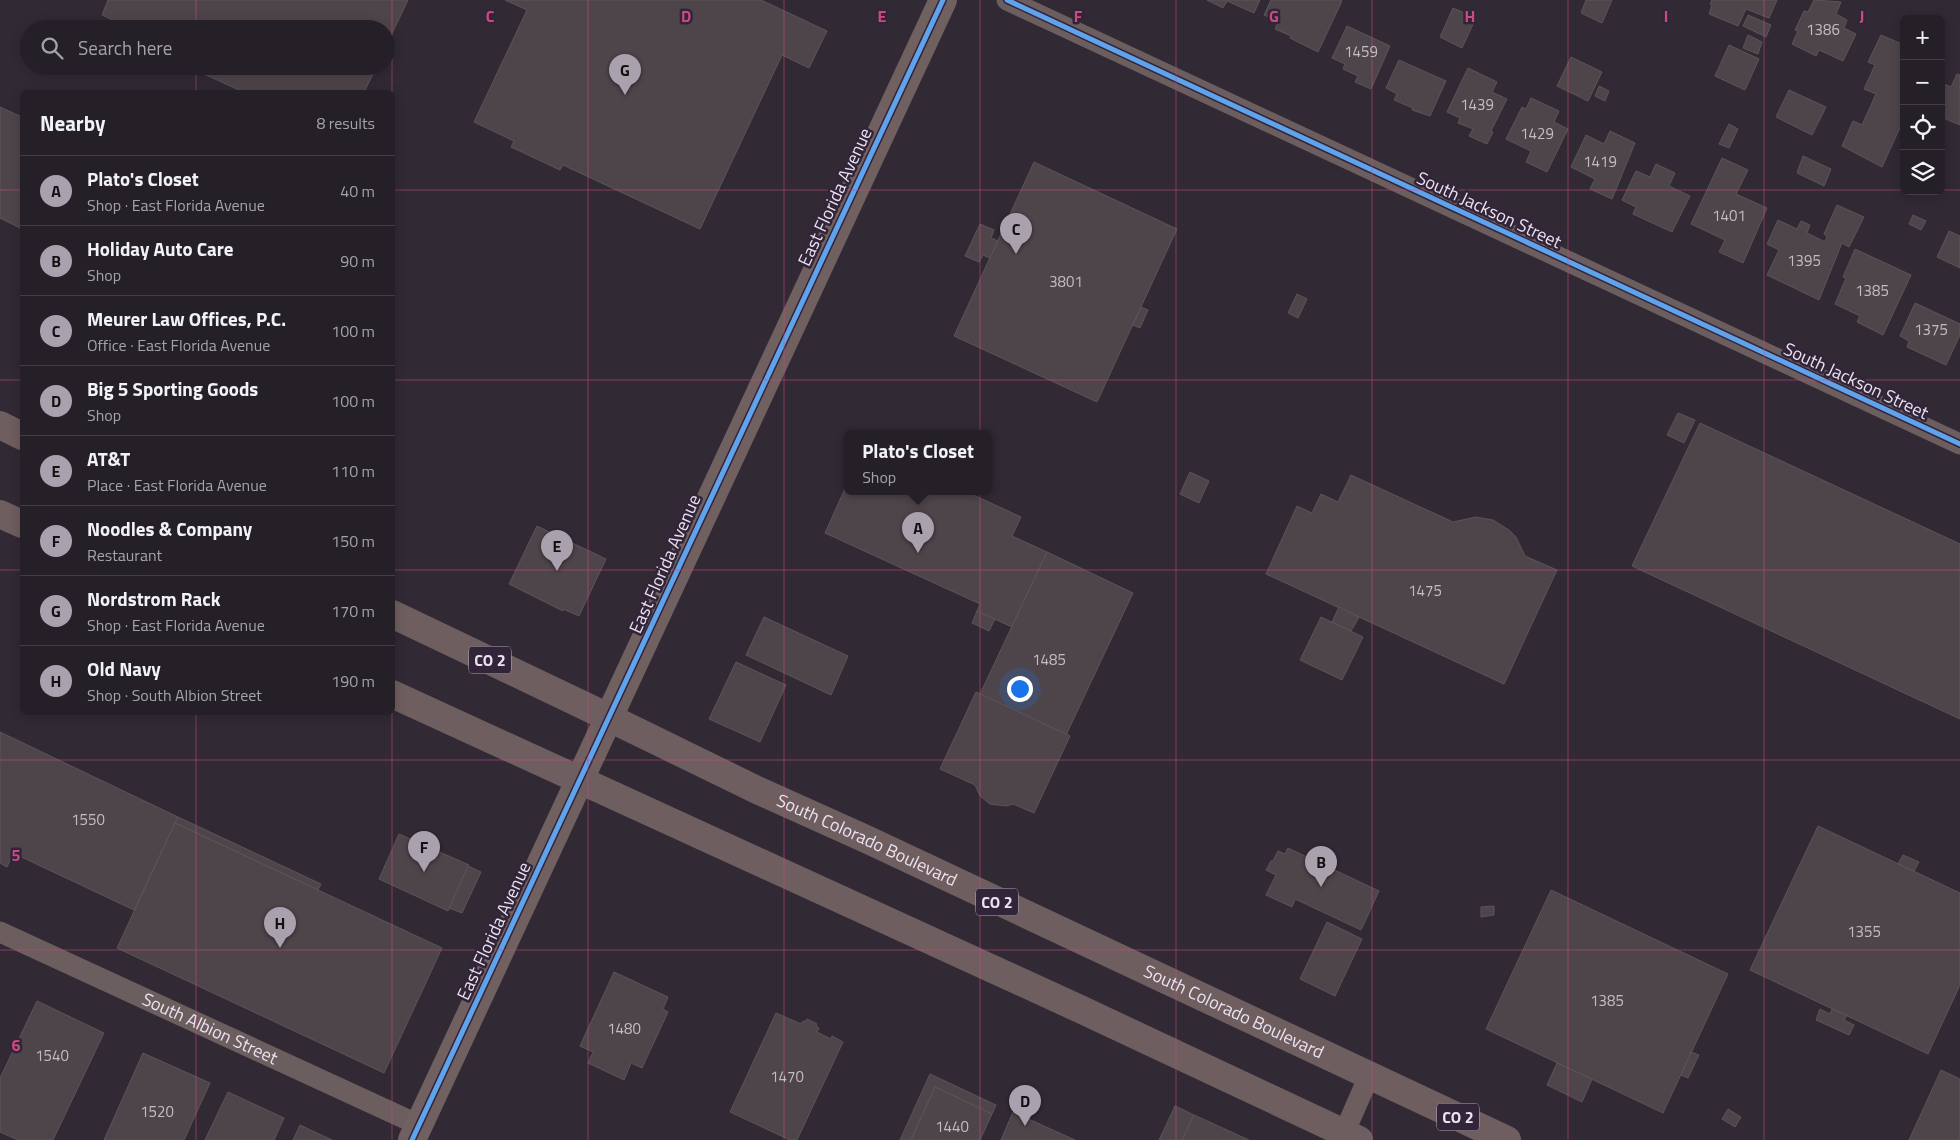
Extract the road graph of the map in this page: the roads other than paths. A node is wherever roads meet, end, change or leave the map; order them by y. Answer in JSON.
{"nodes":[{"id":1,"x":943,"y":0,"type":"edge"},
{"id":2,"x":1006,"y":0,"type":"edge"},
{"id":3,"x":0,"y":425,"type":"edge"},
{"id":4,"x":20,"y":435,"type":"edge"},
{"id":5,"x":1960,"y":444,"type":"edge"},
{"id":6,"x":0,"y":514,"type":"edge"},
{"id":7,"x":20,"y":523,"type":"edge"},
{"id":8,"x":395,"y":615,"type":"edge"},
{"id":9,"x":395,"y":695,"type":"edge"},
{"id":10,"x":610,"y":718,"type":"junction"},
{"id":11,"x":580,"y":780,"type":"junction"},
{"id":12,"x":0,"y":932,"type":"edge"},
{"id":13,"x":1369,"y":1076,"type":"junction"},
{"id":14,"x":416,"y":1132,"type":"edge"},
{"id":15,"x":1348,"y":1138,"type":"edge"},
{"id":16,"x":1507,"y":1140,"type":"edge"}],
"edges":[{"from":1,"to":10,"type":"street","name":"East Florida Avenue"},
{"from":2,"to":5,"type":"street","name":"South Jackson Street"},
{"from":3,"to":4,"type":"main road"},
{"from":6,"to":7,"type":"main road"},
{"from":8,"to":10,"type":"main road","name":"South Colorado Boulevard","number":"CO 2"},
{"from":9,"to":11,"type":"main road"},
{"from":10,"to":11,"type":"street","name":"East Florida Avenue"},
{"from":10,"to":13,"type":"main road","name":"South Colorado Boulevard","number":"CO 2"},
{"from":11,"to":14,"type":"street","name":"East Florida Avenue"},
{"from":11,"to":15,"type":"main road"},
{"from":12,"to":14,"type":"street","name":"South Albion Street"},
{"from":13,"to":15,"type":"street"},
{"from":13,"to":16,"type":"main road","name":"South Colorado Boulevard","number":"CO 2"}]}
